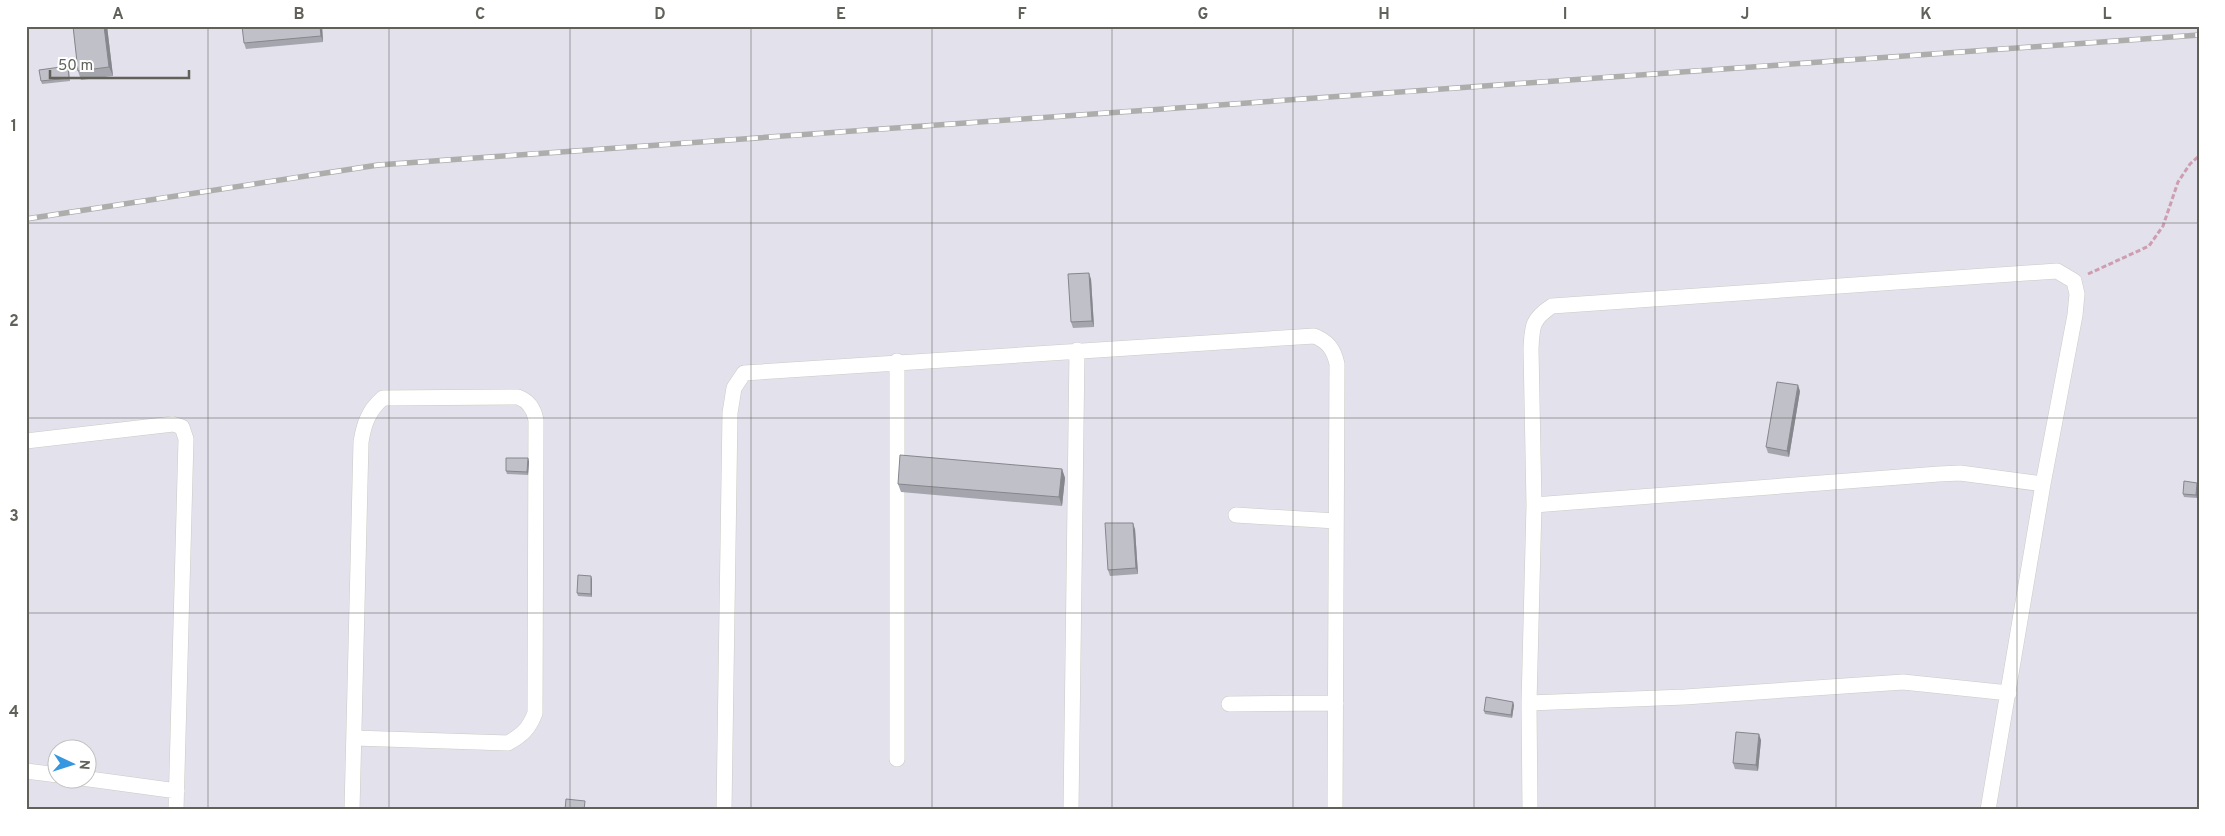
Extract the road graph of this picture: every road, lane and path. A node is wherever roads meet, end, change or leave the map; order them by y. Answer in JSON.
{"nodes":[{"id":1,"x":2199,"y":156,"type":"edge"},
{"id":2,"x":2074,"y":281,"type":"junction"},
{"id":3,"x":1077,"y":350,"type":"junction"},
{"id":4,"x":897,"y":362,"type":"junction"},
{"id":5,"x":26,"y":441,"type":"edge"},
{"id":6,"x":2043,"y":484,"type":"junction"},
{"id":7,"x":1534,"y":505,"type":"junction"},
{"id":8,"x":1236,"y":515,"type":"dead end"},
{"id":9,"x":1336,"y":521,"type":"junction"},
{"id":10,"x":2009,"y":693,"type":"junction"},
{"id":11,"x":1336,"y":703,"type":"junction"},
{"id":12,"x":1529,"y":703,"type":"junction"},
{"id":13,"x":1229,"y":704,"type":"dead end"},
{"id":14,"x":354,"y":738,"type":"junction"},
{"id":15,"x":897,"y":759,"type":"dead end"},
{"id":16,"x":26,"y":771,"type":"edge"},
{"id":17,"x":48,"y":774,"type":"edge"},
{"id":18,"x":98,"y":780,"type":"edge"},
{"id":19,"x":177,"y":791,"type":"junction"},
{"id":20,"x":176,"y":810,"type":"edge"},
{"id":21,"x":352,"y":810,"type":"edge"},
{"id":22,"x":724,"y":810,"type":"edge"},
{"id":23,"x":1071,"y":810,"type":"edge"},
{"id":24,"x":1335,"y":810,"type":"edge"},
{"id":25,"x":1530,"y":810,"type":"edge"},
{"id":26,"x":1988,"y":810,"type":"edge"}],
"edges":[{"from":1,"to":2,"type":"path"},
{"from":2,"to":6,"type":"street"},
{"from":2,"to":7,"type":"street"},
{"from":3,"to":4,"type":"street"},
{"from":3,"to":9,"type":"street"},
{"from":3,"to":23,"type":"street"},
{"from":4,"to":15,"type":"street"},
{"from":4,"to":22,"type":"street"},
{"from":5,"to":19,"type":"street"},
{"from":6,"to":7,"type":"street"},
{"from":6,"to":10,"type":"street"},
{"from":7,"to":12,"type":"street"},
{"from":8,"to":9,"type":"street"},
{"from":9,"to":11,"type":"street"},
{"from":10,"to":12,"type":"street"},
{"from":10,"to":26,"type":"street"},
{"from":11,"to":13,"type":"street"},
{"from":11,"to":24,"type":"street"},
{"from":12,"to":25,"type":"street"},
{"from":14,"to":14,"type":"street"},
{"from":14,"to":21,"type":"street"},
{"from":16,"to":17,"type":"street"},
{"from":18,"to":19,"type":"street"},
{"from":19,"to":20,"type":"street"}]}
